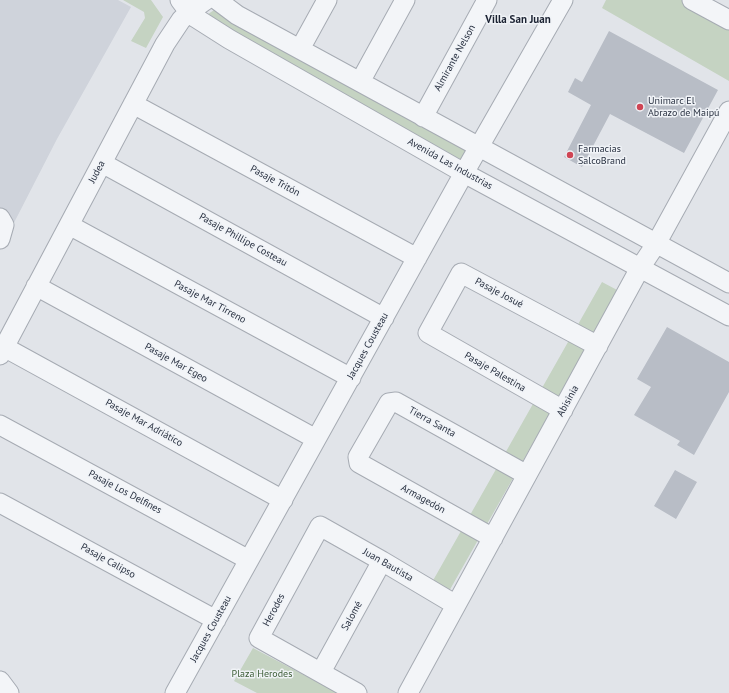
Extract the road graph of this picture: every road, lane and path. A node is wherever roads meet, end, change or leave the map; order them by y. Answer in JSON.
{"nodes":[{"id":1,"x":206,"y":0,"type":"edge"},
{"id":2,"x":217,"y":0,"type":"edge"},
{"id":3,"x":327,"y":0,"type":"edge"},
{"id":4,"x":404,"y":0,"type":"edge"},
{"id":5,"x":487,"y":0,"type":"edge"},
{"id":6,"x":563,"y":0,"type":"edge"},
{"id":7,"x":692,"y":0,"type":"edge"},
{"id":8,"x":184,"y":6,"type":"edge"},
{"id":9,"x":727,"y":15,"type":"edge"},
{"id":10,"x":300,"y":49,"type":"junction"},
{"id":11,"x":360,"y":82,"type":"junction"},
{"id":12,"x":133,"y":104,"type":"junction"},
{"id":13,"x":729,"y":111,"type":"edge"},
{"id":14,"x":423,"y":117,"type":"junction"},
{"id":15,"x":479,"y":147,"type":"junction"},
{"id":16,"x":102,"y":163,"type":"junction"},
{"id":17,"x":464,"y":173,"type":"junction"},
{"id":18,"x":69,"y":225,"type":"junction"},
{"id":19,"x":656,"y":244,"type":"junction"},
{"id":20,"x":417,"y":258,"type":"junction"},
{"id":21,"x":640,"y":268,"type":"junction"},
{"id":22,"x":729,"y":283,"type":"edge"},
{"id":23,"x":36,"y":286,"type":"junction"},
{"id":24,"x":729,"y":316,"type":"edge"},
{"id":25,"x":384,"y":318,"type":"junction"},
{"id":26,"x":428,"y":333,"type":"joint"},
{"id":27,"x":598,"y":346,"type":"junction"},
{"id":28,"x":2,"y":351,"type":"edge"},
{"id":29,"x":350,"y":378,"type":"junction"},
{"id":30,"x":563,"y":410,"type":"junction"},
{"id":31,"x":0,"y":425,"type":"edge"},
{"id":32,"x":316,"y":439,"type":"junction"},
{"id":33,"x":358,"y":457,"type":"joint"},
{"id":34,"x":527,"y":475,"type":"junction"},
{"id":35,"x":283,"y":500,"type":"junction"},
{"id":36,"x":0,"y":503,"type":"edge"},
{"id":37,"x":320,"y":526,"type":"joint"},
{"id":38,"x":493,"y":538,"type":"junction"},
{"id":39,"x":250,"y":560,"type":"junction"},
{"id":40,"x":382,"y":561,"type":"junction"},
{"id":41,"x":456,"y":605,"type":"junction"},
{"id":42,"x":216,"y":620,"type":"junction"},
{"id":43,"x":321,"y":672,"type":"junction"},
{"id":44,"x":0,"y":681,"type":"edge"},
{"id":45,"x":10,"y":693,"type":"edge"},
{"id":46,"x":175,"y":693,"type":"edge"},
{"id":47,"x":357,"y":693,"type":"edge"},
{"id":48,"x":408,"y":693,"type":"edge"}],
"edges":[{"from":1,"to":8,"type":"street","name":"Judea"},
{"from":2,"to":10,"type":"street"},
{"from":3,"to":10,"type":"street"},
{"from":4,"to":11,"type":"street"},
{"from":5,"to":14,"type":"street","name":"Almirante Nelson"},
{"from":6,"to":15,"type":"street","name":"Jacques Cousteau"},
{"from":7,"to":9,"type":"street"},
{"from":8,"to":12,"type":"street","name":"Judea"},
{"from":8,"to":17,"type":"street","name":"Avenida Las Industrias"},
{"from":10,"to":11,"type":"street"},
{"from":11,"to":14,"type":"street"},
{"from":12,"to":16,"type":"street","name":"Judea"},
{"from":12,"to":20,"type":"street","name":"Pasaje Tritón"},
{"from":13,"to":19,"type":"street","name":"Abisinia"},
{"from":14,"to":15,"type":"street"},
{"from":15,"to":17,"type":"street","name":"Jacques Cousteau"},
{"from":15,"to":19,"type":"street"},
{"from":16,"to":18,"type":"street","name":"Judea"},
{"from":16,"to":25,"type":"street","name":"Pasaje Phillipe Costeau"},
{"from":17,"to":20,"type":"street","name":"Jacques Cousteau"},
{"from":17,"to":21,"type":"street","name":"Avenida Las Industrias"},
{"from":18,"to":23,"type":"street","name":"Judea"},
{"from":18,"to":29,"type":"street","name":"Pasaje Mar Tirreno"},
{"from":19,"to":21,"type":"street","name":"Abisinia"},
{"from":19,"to":22,"type":"street"},
{"from":20,"to":25,"type":"street","name":"Jacques Cousteau"},
{"from":21,"to":24,"type":"street","name":"Avenida Las Industrias"},
{"from":21,"to":27,"type":"street","name":"Abisinia"},
{"from":23,"to":28,"type":"street","name":"Judea"},
{"from":23,"to":32,"type":"street","name":"Pasaje Mar Egeo"},
{"from":25,"to":29,"type":"street","name":"Jacques Cousteau"},
{"from":26,"to":27,"type":"street","name":"Pasaje Josué"},
{"from":26,"to":30,"type":"street","name":"Pasaje Palestina"},
{"from":27,"to":30,"type":"street","name":"Abisinia"},
{"from":28,"to":35,"type":"street","name":"Pasaje Mar Adriático"},
{"from":29,"to":32,"type":"street","name":"Jacques Cousteau"},
{"from":30,"to":34,"type":"street","name":"Abisinia"},
{"from":31,"to":39,"type":"street","name":"Pasaje Los Delfines"},
{"from":32,"to":35,"type":"street","name":"Jacques Cousteau"},
{"from":33,"to":34,"type":"street","name":"Tierra Santa"},
{"from":33,"to":38,"type":"street","name":"Armagedón"},
{"from":34,"to":38,"type":"street","name":"Abisinia"},
{"from":35,"to":39,"type":"street","name":"Jacques Cousteau"},
{"from":36,"to":42,"type":"street","name":"Pasaje Calipso"},
{"from":37,"to":40,"type":"street","name":"Juan Bautista"},
{"from":37,"to":43,"type":"street","name":"Herodes"},
{"from":38,"to":41,"type":"street","name":"Abisinia"},
{"from":39,"to":42,"type":"street","name":"Jacques Cousteau"},
{"from":40,"to":41,"type":"street","name":"Juan Bautista"},
{"from":40,"to":43,"type":"street","name":"Salomé"},
{"from":41,"to":48,"type":"street","name":"Abisinia"},
{"from":42,"to":46,"type":"street","name":"Jacques Cousteau"},
{"from":43,"to":47,"type":"street","name":"Herodes"},
{"from":44,"to":45,"type":"street"}]}
